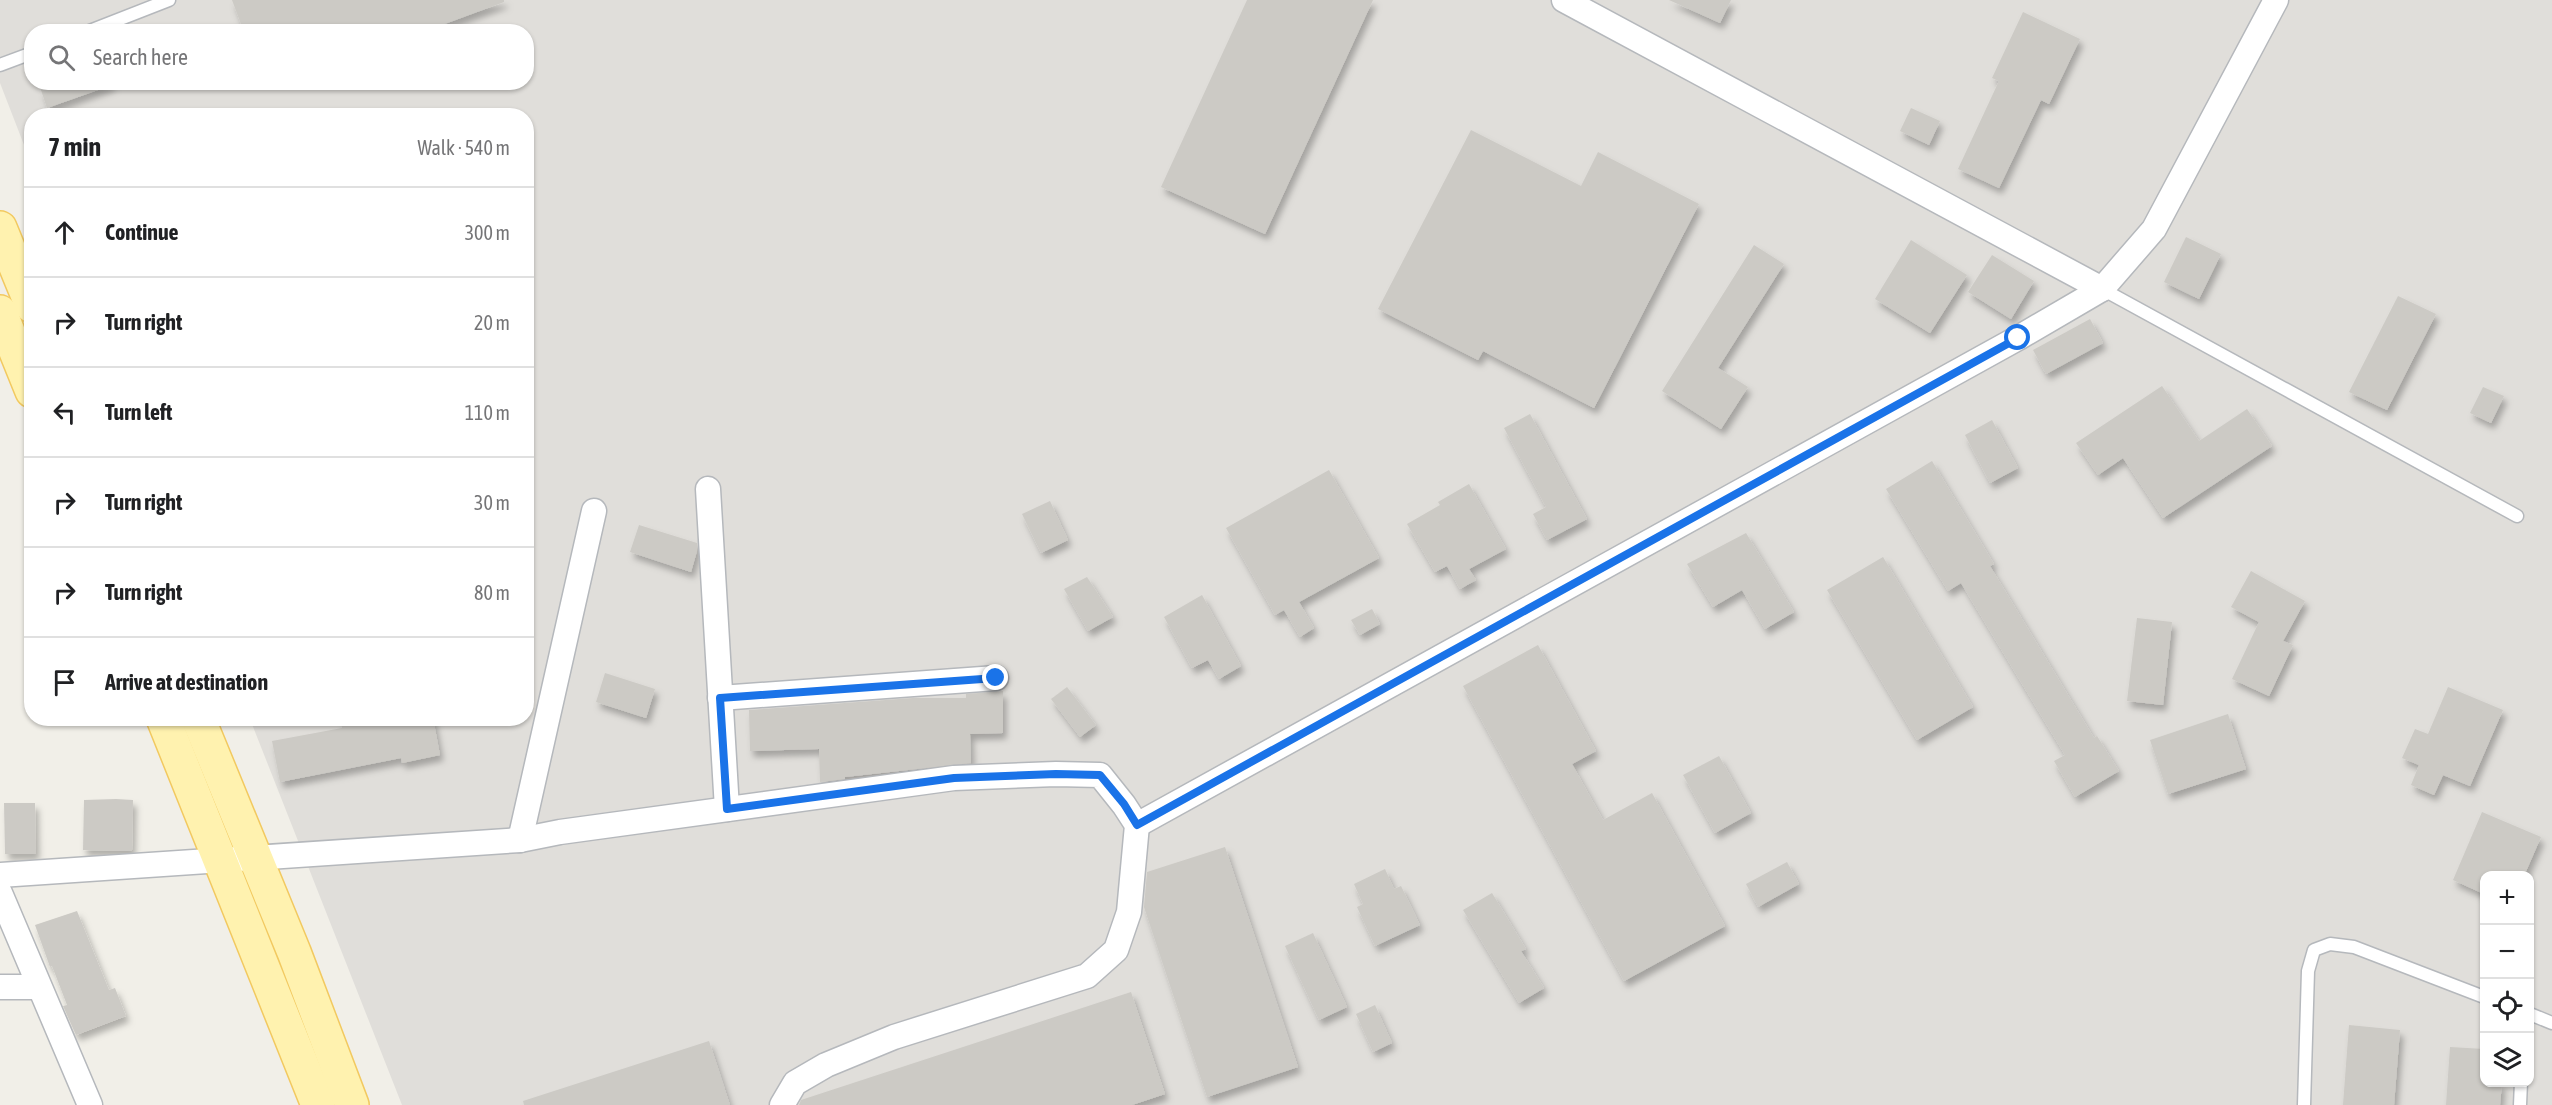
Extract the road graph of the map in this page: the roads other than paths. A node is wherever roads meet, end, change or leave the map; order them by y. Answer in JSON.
{"nodes":[{"id":1,"x":169,"y":0,"type":"edge"},
{"id":2,"x":1563,"y":0,"type":"edge"},
{"id":3,"x":2276,"y":0,"type":"edge"},
{"id":4,"x":108,"y":24,"type":"edge"},
{"id":5,"x":24,"y":56,"type":"edge"},
{"id":6,"x":0,"y":65,"type":"edge"},
{"id":7,"x":0,"y":228,"type":"edge"},
{"id":8,"x":24,"y":286,"type":"edge"},
{"id":9,"x":2102,"y":289,"type":"junction"},
{"id":10,"x":0,"y":312,"type":"edge"},
{"id":11,"x":24,"y":371,"type":"edge"},
{"id":12,"x":708,"y":489,"type":"dead end"},
{"id":13,"x":594,"y":511,"type":"dead end"},
{"id":14,"x":2517,"y":516,"type":"dead end"},
{"id":15,"x":996,"y":678,"type":"dead end"},
{"id":16,"x":720,"y":698,"type":"junction"},
{"id":17,"x":166,"y":726,"type":"edge"},
{"id":18,"x":201,"y":726,"type":"edge"},
{"id":19,"x":727,"y":809,"type":"junction"},
{"id":20,"x":1137,"y":825,"type":"junction"},
{"id":21,"x":520,"y":840,"type":"junction"},
{"id":22,"x":255,"y":858,"type":"junction"},
{"id":23,"x":220,"y":862,"type":"junction"},
{"id":24,"x":0,"y":875,"type":"edge"},
{"id":25,"x":0,"y":893,"type":"edge"},
{"id":26,"x":0,"y":987,"type":"edge"},
{"id":27,"x":38,"y":987,"type":"junction"},
{"id":28,"x":2480,"y":995,"type":"edge"},
{"id":29,"x":2534,"y":1016,"type":"edge"},
{"id":30,"x":2552,"y":1023,"type":"edge"},
{"id":31,"x":2521,"y":1087,"type":"edge"},
{"id":32,"x":90,"y":1105,"type":"edge"},
{"id":33,"x":318,"y":1105,"type":"edge"},
{"id":34,"x":352,"y":1105,"type":"edge"},
{"id":35,"x":782,"y":1105,"type":"edge"},
{"id":36,"x":2304,"y":1105,"type":"edge"},
{"id":37,"x":2520,"y":1105,"type":"edge"}],
"edges":[{"from":1,"to":4,"type":"lane"},
{"from":2,"to":9,"type":"street"},
{"from":3,"to":9,"type":"street"},
{"from":5,"to":6,"type":"lane"},
{"from":7,"to":8,"type":"main road"},
{"from":9,"to":14,"type":"lane"},
{"from":9,"to":20,"type":"street"},
{"from":10,"to":11,"type":"main road"},
{"from":12,"to":16,"type":"street"},
{"from":13,"to":21,"type":"street"},
{"from":15,"to":16,"type":"street"},
{"from":16,"to":19,"type":"street"},
{"from":17,"to":23,"type":"main road"},
{"from":18,"to":22,"type":"main road"},
{"from":19,"to":20,"type":"street"},
{"from":19,"to":21,"type":"street"},
{"from":20,"to":35,"type":"street"},
{"from":21,"to":22,"type":"street"},
{"from":22,"to":23,"type":"street"},
{"from":22,"to":34,"type":"main road"},
{"from":23,"to":24,"type":"street"},
{"from":23,"to":33,"type":"main road"},
{"from":25,"to":27,"type":"street"},
{"from":26,"to":27,"type":"street"},
{"from":27,"to":32,"type":"street"},
{"from":28,"to":36,"type":"lane"},
{"from":29,"to":30,"type":"lane"},
{"from":31,"to":37,"type":"lane"}]}
